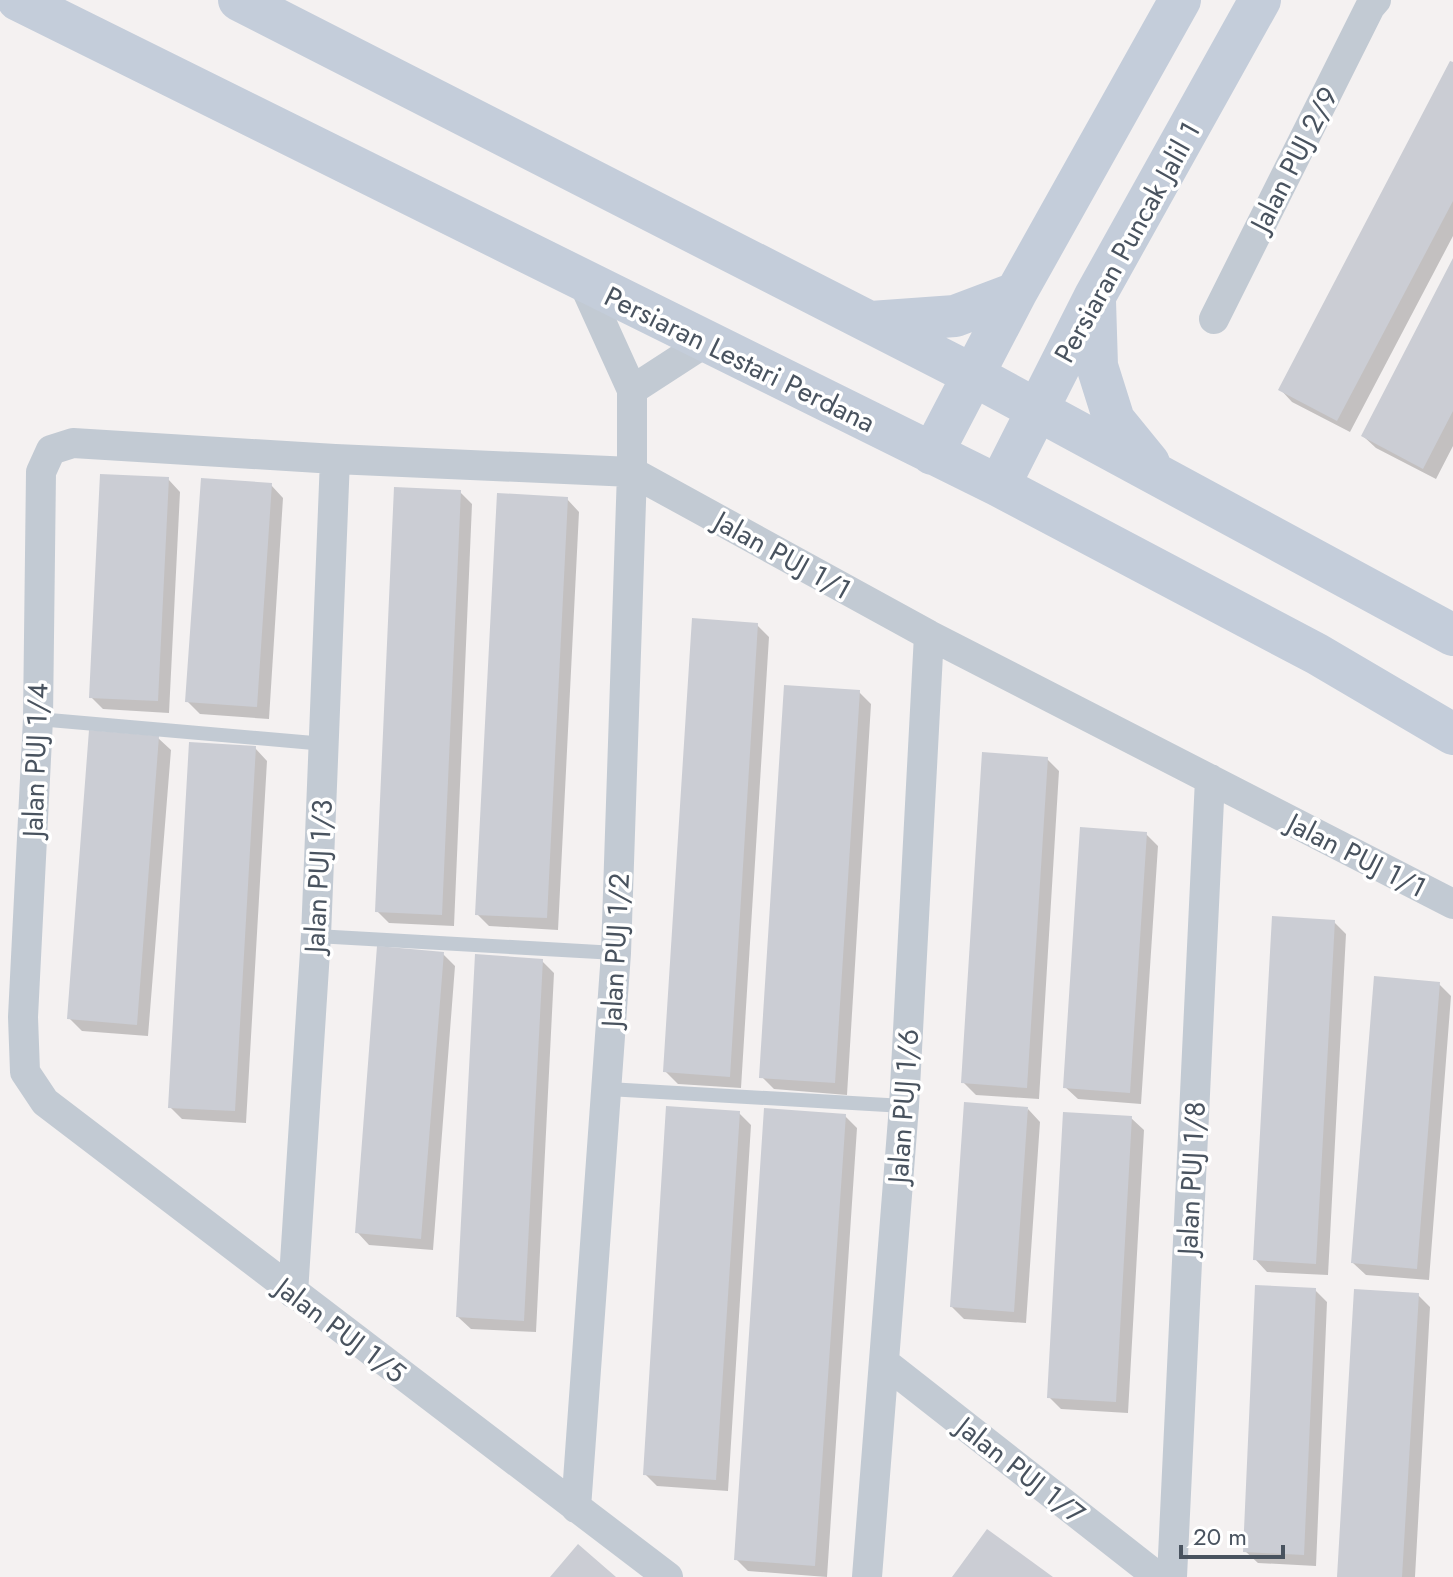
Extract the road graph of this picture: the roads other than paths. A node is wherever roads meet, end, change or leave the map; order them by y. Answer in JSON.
{"nodes":[{"id":1,"x":18,"y":0,"type":"edge"},
{"id":2,"x":239,"y":0,"type":"edge"},
{"id":3,"x":1180,"y":0,"type":"edge"},
{"id":4,"x":1260,"y":0,"type":"edge"},
{"id":5,"x":1376,"y":0,"type":"edge"},
{"id":6,"x":583,"y":282,"type":"junction"},
{"id":7,"x":1016,"y":293,"type":"junction"},
{"id":8,"x":1095,"y":296,"type":"junction"},
{"id":9,"x":1214,"y":319,"type":"dead end"},
{"id":10,"x":870,"y":322,"type":"junction"},
{"id":11,"x":706,"y":342,"type":"junction"},
{"id":12,"x":973,"y":375,"type":"junction"},
{"id":13,"x":632,"y":390,"type":"junction"},
{"id":14,"x":1036,"y":411,"type":"junction"},
{"id":15,"x":51,"y":450,"type":"joint"},
{"id":16,"x":932,"y":454,"type":"junction"},
{"id":17,"x":335,"y":459,"type":"junction"},
{"id":18,"x":632,"y":472,"type":"junction"},
{"id":19,"x":1164,"y":481,"type":"junction"},
{"id":20,"x":999,"y":486,"type":"junction"},
{"id":21,"x":929,"y":635,"type":"junction"},
{"id":22,"x":1453,"y":635,"type":"edge"},
{"id":23,"x":38,"y":719,"type":"junction"},
{"id":24,"x":1453,"y":734,"type":"edge"},
{"id":25,"x":325,"y":744,"type":"junction"},
{"id":26,"x":1210,"y":779,"type":"junction"},
{"id":27,"x":1453,"y":904,"type":"edge"},
{"id":28,"x":316,"y":936,"type":"junction"},
{"id":29,"x":616,"y":953,"type":"junction"},
{"id":30,"x":25,"y":1072,"type":"joint"},
{"id":31,"x":608,"y":1089,"type":"junction"},
{"id":32,"x":904,"y":1106,"type":"junction"},
{"id":33,"x":293,"y":1293,"type":"junction"},
{"id":34,"x":885,"y":1363,"type":"junction"},
{"id":35,"x":576,"y":1508,"type":"junction"},
{"id":36,"x":668,"y":1577,"type":"edge"},
{"id":37,"x":867,"y":1577,"type":"edge"},
{"id":38,"x":1158,"y":1577,"type":"edge"},
{"id":39,"x":1172,"y":1577,"type":"edge"}],
"edges":[{"from":1,"to":6,"type":"main road","name":"Persiaran Lestari Perdana"},
{"from":2,"to":10,"type":"main road"},
{"from":3,"to":7,"type":"main road"},
{"from":4,"to":8,"type":"main road","name":"Persiaran Puncak Jalil 1"},
{"from":5,"to":9,"type":"street","name":"Jalan PUJ 2/9"},
{"from":6,"to":11,"type":"main road","name":"Persiaran Lestari Perdana"},
{"from":6,"to":13,"type":"street","name":"Jalan PUJ 1/2"},
{"from":7,"to":10,"type":"main road"},
{"from":7,"to":12,"type":"main road"},
{"from":8,"to":14,"type":"main road","name":"Persiaran Puncak Jalil 1"},
{"from":8,"to":19,"type":"main road"},
{"from":10,"to":12,"type":"main road"},
{"from":11,"to":13,"type":"street"},
{"from":11,"to":16,"type":"main road","name":"Persiaran Lestari Perdana"},
{"from":12,"to":14,"type":"main road"},
{"from":12,"to":16,"type":"main road"},
{"from":13,"to":18,"type":"street","name":"Jalan PUJ 1/2"},
{"from":14,"to":19,"type":"main road"},
{"from":14,"to":20,"type":"main road","name":"Persiaran Puncak Jalil 1"},
{"from":15,"to":17,"type":"street","name":"Jalan PUJ 1/1"},
{"from":15,"to":23,"type":"street","name":"Jalan PUJ 1/4"},
{"from":16,"to":20,"type":"main road","name":"Persiaran Lestari Perdana"},
{"from":17,"to":18,"type":"street","name":"Jalan PUJ 1/1"},
{"from":17,"to":25,"type":"street","name":"Jalan PUJ 1/3"},
{"from":18,"to":21,"type":"street","name":"Jalan PUJ 1/1"},
{"from":18,"to":29,"type":"street","name":"Jalan PUJ 1/2"},
{"from":19,"to":22,"type":"main road"},
{"from":20,"to":24,"type":"main road","name":"Persiaran Lestari Perdana"},
{"from":21,"to":26,"type":"street","name":"Jalan PUJ 1/1"},
{"from":21,"to":32,"type":"street","name":"Jalan PUJ 1/6"},
{"from":23,"to":25,"type":"lane"},
{"from":23,"to":30,"type":"street","name":"Jalan PUJ 1/4"},
{"from":25,"to":28,"type":"street","name":"Jalan PUJ 1/3"},
{"from":26,"to":27,"type":"street","name":"Jalan PUJ 1/1"},
{"from":26,"to":39,"type":"street","name":"Jalan PUJ 1/8"},
{"from":28,"to":29,"type":"lane"},
{"from":28,"to":33,"type":"street","name":"Jalan PUJ 1/3"},
{"from":29,"to":31,"type":"street","name":"Jalan PUJ 1/2"},
{"from":30,"to":33,"type":"street","name":"Jalan PUJ 1/5"},
{"from":31,"to":32,"type":"lane"},
{"from":31,"to":35,"type":"street","name":"Jalan PUJ 1/2"},
{"from":32,"to":34,"type":"street","name":"Jalan PUJ 1/6"},
{"from":33,"to":35,"type":"street","name":"Jalan PUJ 1/5"},
{"from":34,"to":37,"type":"street","name":"Jalan PUJ 1/6"},
{"from":34,"to":38,"type":"street","name":"Jalan PUJ 1/7"},
{"from":35,"to":36,"type":"street","name":"Jalan PUJ 1/5"}]}
